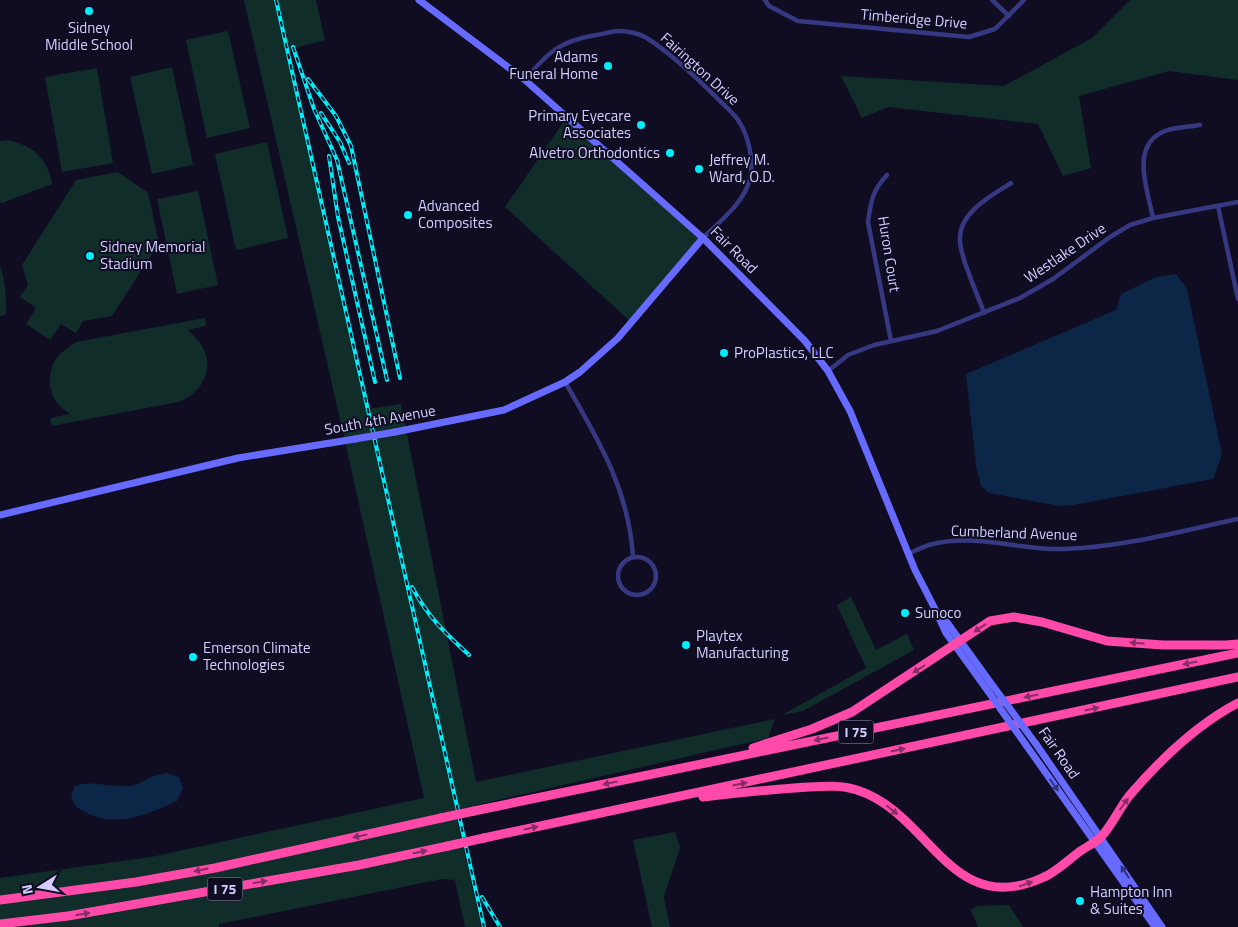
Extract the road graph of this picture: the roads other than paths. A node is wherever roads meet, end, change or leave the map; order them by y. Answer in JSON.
{"nodes":[{"id":1,"x":419,"y":0,"type":"edge"},
{"id":2,"x":765,"y":0,"type":"edge"},
{"id":3,"x":992,"y":0,"type":"edge"},
{"id":4,"x":1024,"y":0,"type":"edge"},
{"id":5,"x":428,"y":3,"type":"edge"},
{"id":6,"x":1010,"y":16,"type":"junction"},
{"id":7,"x":525,"y":80,"type":"junction"},
{"id":8,"x":1200,"y":125,"type":"dead end"},
{"id":9,"x":887,"y":175,"type":"dead end"},
{"id":10,"x":1011,"y":183,"type":"dead end"},
{"id":11,"x":1238,"y":202,"type":"edge"},
{"id":12,"x":1218,"y":206,"type":"junction"},
{"id":13,"x":1154,"y":218,"type":"junction"},
{"id":14,"x":703,"y":238,"type":"junction"},
{"id":15,"x":1238,"y":299,"type":"edge"},
{"id":16,"x":984,"y":313,"type":"junction"},
{"id":17,"x":891,"y":341,"type":"junction"},
{"id":18,"x":828,"y":371,"type":"junction"},
{"id":19,"x":566,"y":382,"type":"junction"},
{"id":20,"x":0,"y":515,"type":"edge"},
{"id":21,"x":1238,"y":519,"type":"edge"},
{"id":22,"x":908,"y":554,"type":"junction"},
{"id":23,"x":634,"y":557,"type":"junction"},
{"id":24,"x":957,"y":644,"type":"junction"},
{"id":25,"x":1238,"y":644,"type":"edge"},
{"id":26,"x":1238,"y":653,"type":"edge"},
{"id":27,"x":1238,"y":677,"type":"edge"},
{"id":28,"x":989,"y":687,"type":"junction"},
{"id":29,"x":1238,"y":703,"type":"edge"},
{"id":30,"x":643,"y":776,"type":"junction"},
{"id":31,"x":623,"y":809,"type":"junction"},
{"id":32,"x":1097,"y":839,"type":"junction"},
{"id":33,"x":0,"y":900,"type":"edge"},
{"id":34,"x":0,"y":924,"type":"edge"},
{"id":35,"x":1155,"y":927,"type":"edge"},
{"id":36,"x":1162,"y":927,"type":"edge"}],
"edges":[{"from":1,"to":5,"type":"main road","name":"Fair Road"},
{"from":2,"to":6,"type":"street","name":"Timberidge Drive"},
{"from":3,"to":6,"type":"street"},
{"from":4,"to":6,"type":"street","name":"Timberidge Drive"},
{"from":5,"to":7,"type":"main road","name":"Fair Road"},
{"from":7,"to":14,"type":"main road","name":"Fair Road"},
{"from":7,"to":14,"type":"street","name":"Fairington Drive"},
{"from":8,"to":13,"type":"street"},
{"from":9,"to":17,"type":"street","name":"Huron Court"},
{"from":10,"to":16,"type":"street"},
{"from":11,"to":12,"type":"street","name":"Westlake Drive"},
{"from":12,"to":13,"type":"street","name":"Westlake Drive"},
{"from":12,"to":15,"type":"street"},
{"from":13,"to":16,"type":"street","name":"Westlake Drive"},
{"from":14,"to":18,"type":"main road","name":"Fair Road"},
{"from":14,"to":19,"type":"main road","name":"South 4th Avenue"},
{"from":16,"to":17,"type":"street","name":"Westlake Drive"},
{"from":17,"to":18,"type":"street","name":"Westlake Drive"},
{"from":18,"to":22,"type":"main road","name":"Fair Road"},
{"from":19,"to":20,"type":"main road","name":"South 4th Avenue","bridge":true},
{"from":19,"to":23,"type":"street"},
{"from":21,"to":22,"type":"street","name":"Cumberland Avenue"},
{"from":22,"to":24,"type":"main road","name":"Fair Road"},
{"from":23,"to":23,"type":"street"},
{"from":25,"to":24,"type":"highway","one_way":true},
{"from":24,"to":28,"type":"main road","name":"Fair Road"},
{"from":24,"to":30,"type":"highway","one_way":true},
{"from":26,"to":30,"type":"highway","number":"I 75","one_way":true},
{"from":31,"to":27,"type":"highway","number":"I 75","one_way":true},
{"from":28,"to":32,"type":"main road","name":"Fair Road","one_way":true,"bridge":true},
{"from":28,"to":32,"type":"main road","name":"Fair Road","bridge":true},
{"from":32,"to":29,"type":"highway","one_way":true},
{"from":30,"to":33,"type":"highway","number":"I 75","one_way":true,"bridge":true},
{"from":31,"to":32,"type":"highway","one_way":true},
{"from":34,"to":31,"type":"highway","number":"I 75","one_way":true,"bridge":true},
{"from":32,"to":35,"type":"main road","name":"Fair Road"},
{"from":36,"to":32,"type":"main road","name":"Fair Road","one_way":true}]}
